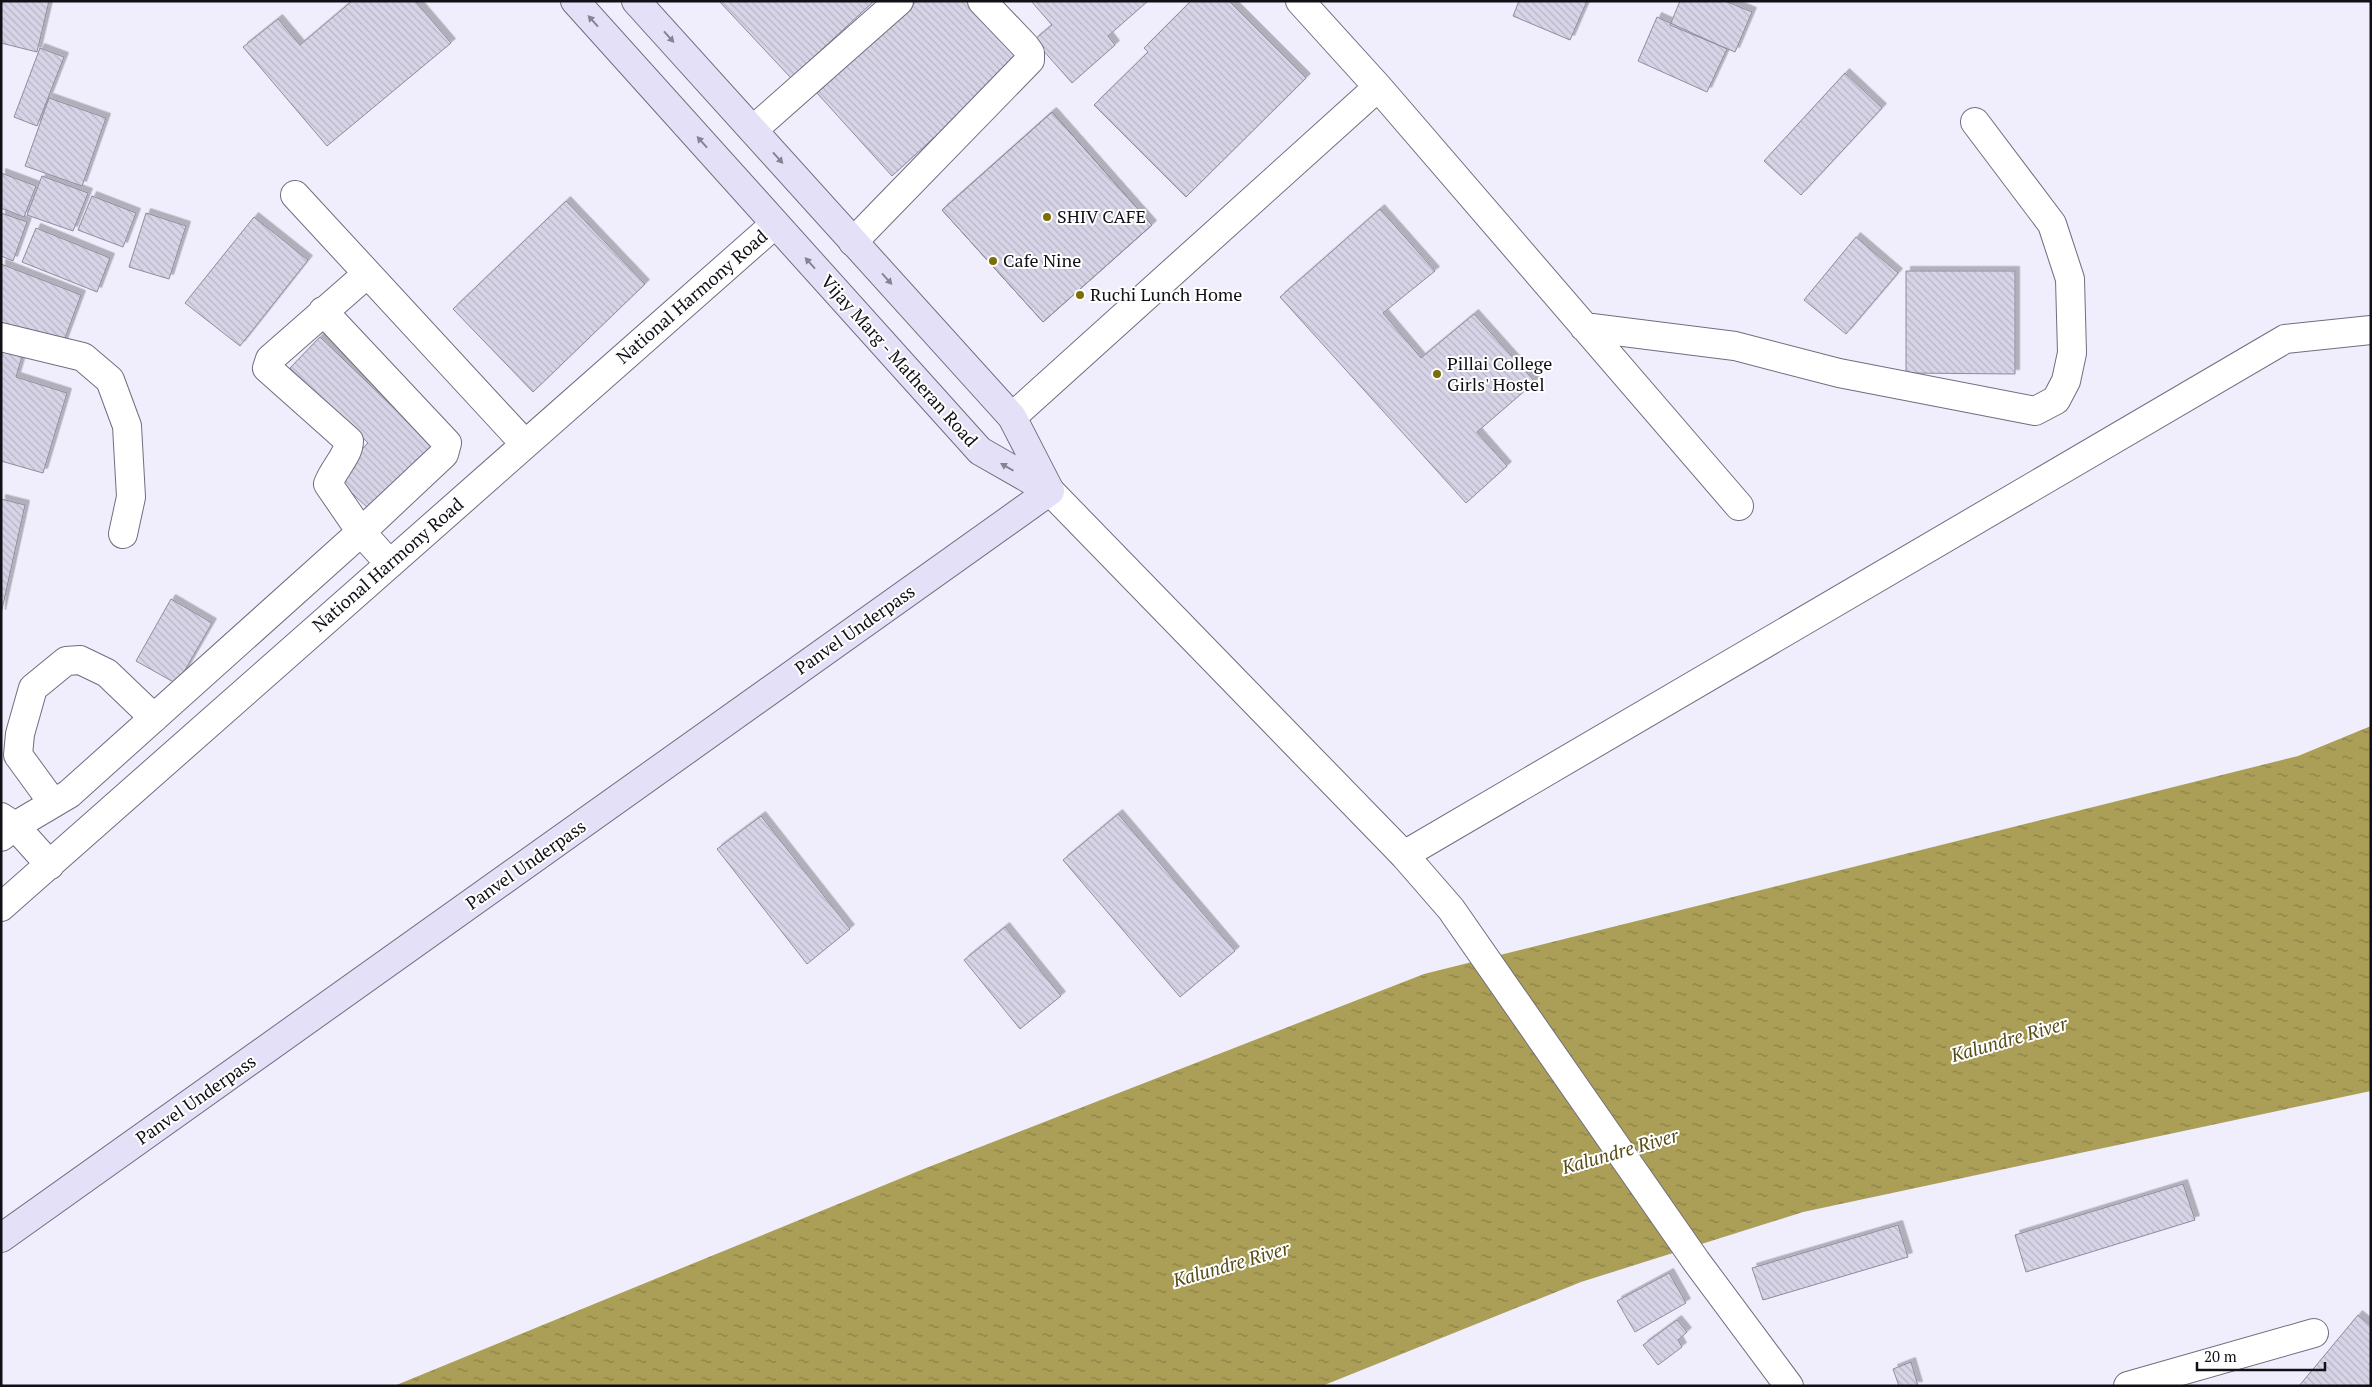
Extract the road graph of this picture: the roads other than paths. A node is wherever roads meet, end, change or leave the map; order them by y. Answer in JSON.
{"nodes":[{"id":1,"x":575,"y":1,"type":"edge"},
{"id":2,"x":636,"y":1,"type":"edge"},
{"id":3,"x":899,"y":1,"type":"edge"},
{"id":4,"x":982,"y":1,"type":"edge"},
{"id":5,"x":1300,"y":1,"type":"edge"},
{"id":6,"x":1378,"y":87,"type":"junction"},
{"id":7,"x":1975,"y":122,"type":"dead end"},
{"id":8,"x":752,"y":130,"type":"junction"},
{"id":9,"x":295,"y":195,"type":"dead end"},
{"id":10,"x":775,"y":224,"type":"junction"},
{"id":11,"x":853,"y":242,"type":"junction"},
{"id":12,"x":367,"y":274,"type":"junction"},
{"id":13,"x":323,"y":311,"type":"junction"},
{"id":14,"x":1584,"y":327,"type":"junction"},
{"id":15,"x":2371,"y":330,"type":"edge"},
{"id":16,"x":1,"y":336,"type":"edge"},
{"id":17,"x":1012,"y":417,"type":"junction"},
{"id":18,"x":525,"y":444,"type":"junction"},
{"id":19,"x":1050,"y":491,"type":"junction"},
{"id":20,"x":1739,"y":506,"type":"dead end"},
{"id":21,"x":361,"y":532,"type":"junction"},
{"id":22,"x":123,"y":534,"type":"dead end"},
{"id":23,"x":390,"y":564,"type":"junction"},
{"id":24,"x":154,"y":718,"type":"junction"},
{"id":25,"x":53,"y":803,"type":"junction"},
{"id":26,"x":6,"y":827,"type":"edge"},
{"id":27,"x":1404,"y":855,"type":"junction"},
{"id":28,"x":50,"y":864,"type":"junction"},
{"id":29,"x":1,"y":907,"type":"edge"},
{"id":30,"x":1,"y":1238,"type":"edge"},
{"id":31,"x":2314,"y":1333,"type":"dead end"},
{"id":32,"x":1789,"y":1386,"type":"edge"},
{"id":33,"x":2128,"y":1386,"type":"edge"}],
"edges":[{"from":10,"to":1,"type":"main road","name":"Vijay Marg - Matheran Road","one_way":true},
{"from":2,"to":8,"type":"main road","one_way":true},
{"from":3,"to":8,"type":"street"},
{"from":4,"to":11,"type":"street"},
{"from":5,"to":6,"type":"street"},
{"from":6,"to":14,"type":"street"},
{"from":6,"to":17,"type":"street"},
{"from":7,"to":14,"type":"street"},
{"from":8,"to":11,"type":"main road","one_way":true},
{"from":9,"to":12,"type":"street"},
{"from":10,"to":18,"type":"street","name":"National Harmony Road"},
{"from":19,"to":10,"type":"main road","name":"Vijay Marg - Matheran Road","one_way":true},
{"from":11,"to":17,"type":"main road","one_way":true},
{"from":12,"to":13,"type":"street"},
{"from":12,"to":18,"type":"street"},
{"from":13,"to":21,"type":"street"},
{"from":13,"to":21,"type":"street"},
{"from":14,"to":20,"type":"street"},
{"from":15,"to":27,"type":"street"},
{"from":16,"to":22,"type":"street"},
{"from":17,"to":19,"type":"main road"},
{"from":18,"to":23,"type":"street","name":"National Harmony Road"},
{"from":19,"to":27,"type":"street"},
{"from":19,"to":30,"type":"main road","name":"Panvel Underpass"},
{"from":21,"to":23,"type":"street"},
{"from":21,"to":24,"type":"street"},
{"from":23,"to":28,"type":"street","name":"National Harmony Road"},
{"from":24,"to":25,"type":"street"},
{"from":24,"to":25,"type":"street"},
{"from":25,"to":26,"type":"street"},
{"from":26,"to":28,"type":"street"},
{"from":27,"to":32,"type":"street"},
{"from":28,"to":29,"type":"street","name":"National Harmony Road"},
{"from":31,"to":33,"type":"street"}]}
